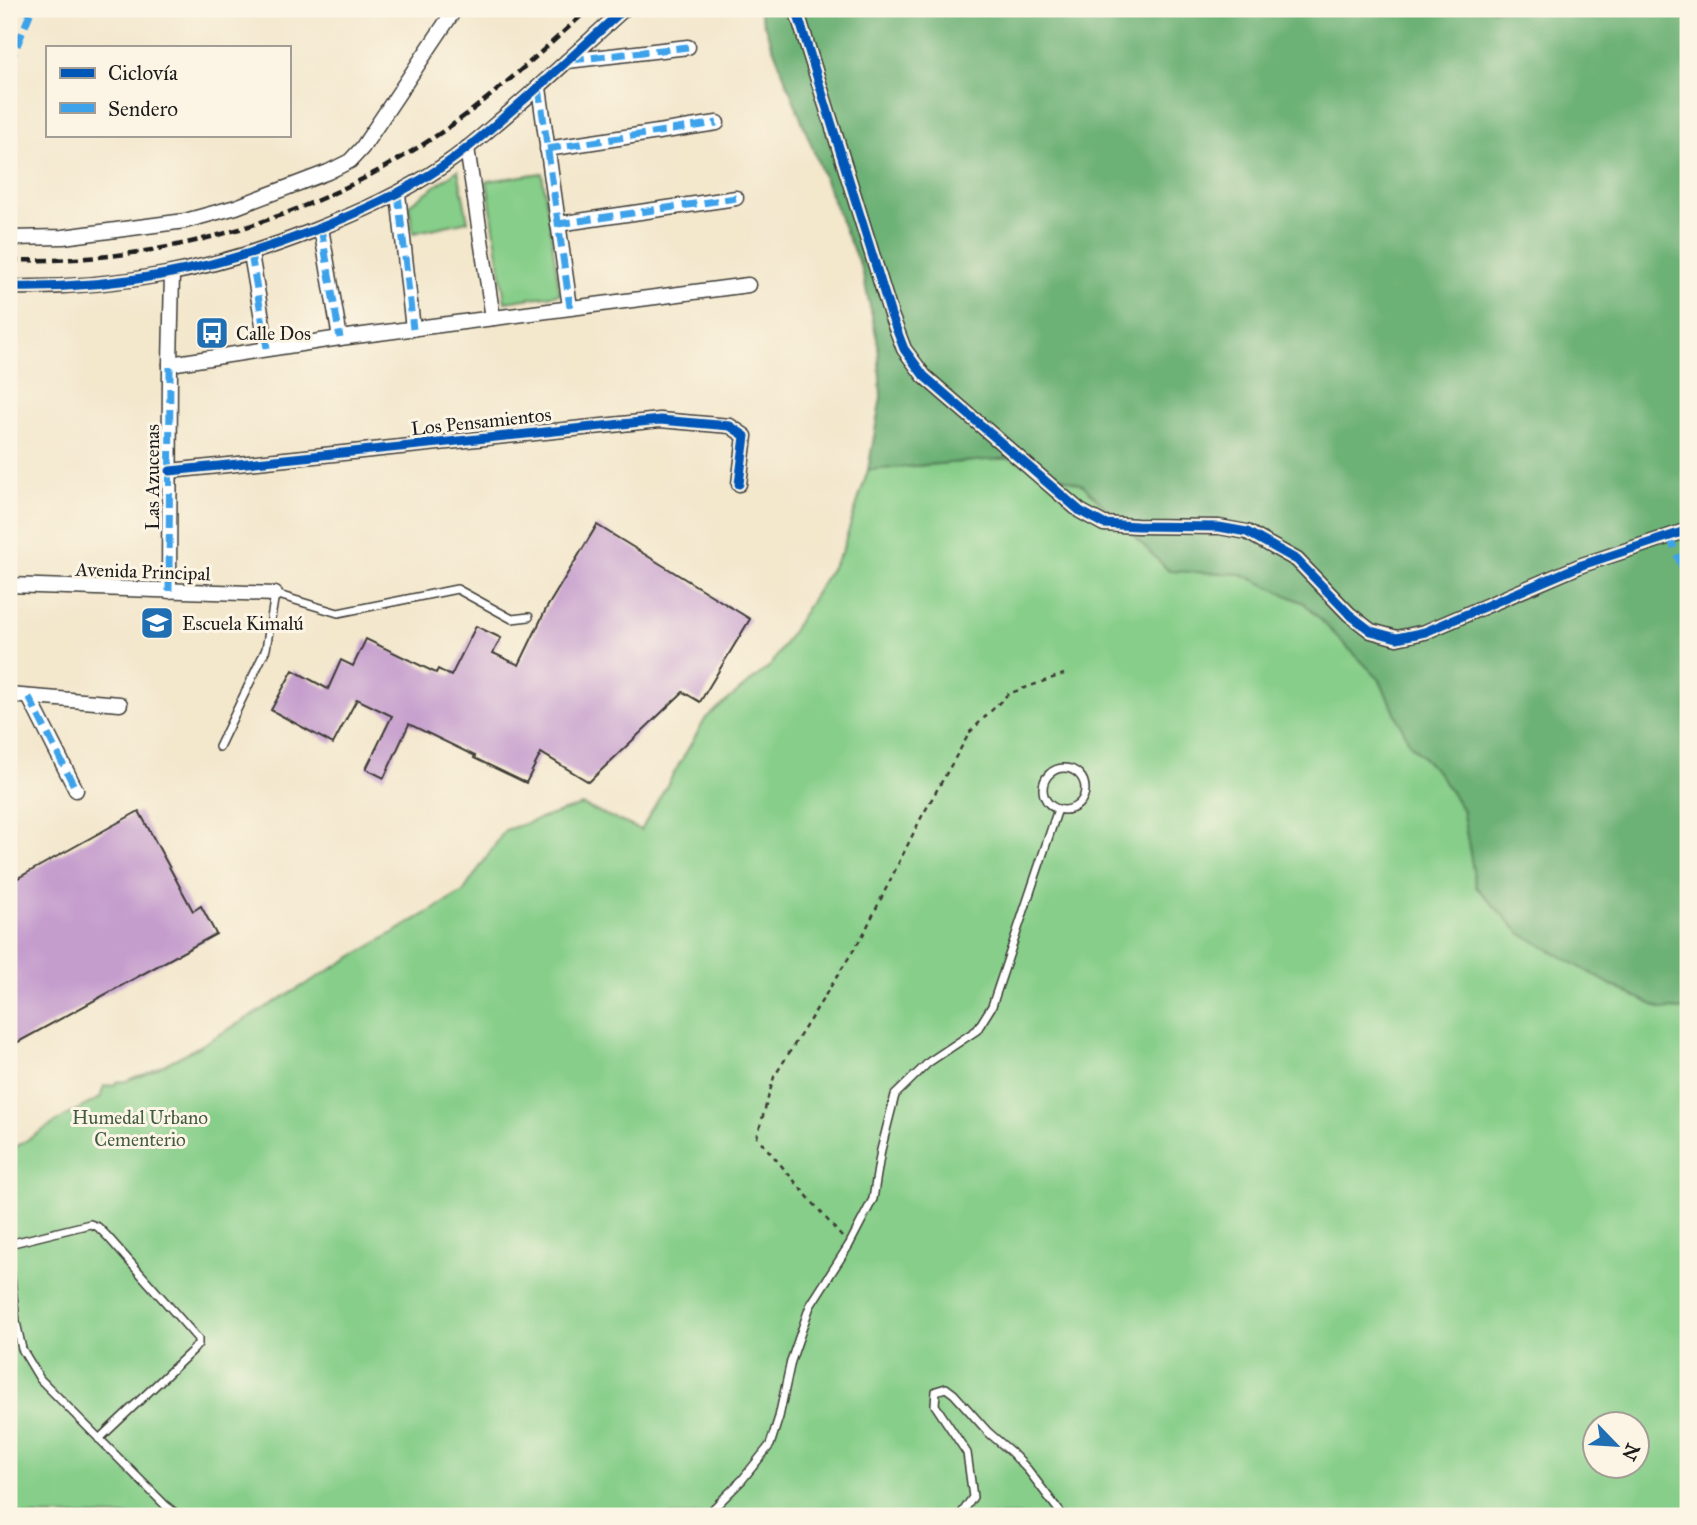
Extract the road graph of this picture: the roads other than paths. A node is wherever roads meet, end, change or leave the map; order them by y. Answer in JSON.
{"nodes":[{"id":1,"x":455,"y":9,"type":"edge"},
{"id":2,"x":624,"y":9,"type":"edge"},
{"id":3,"x":796,"y":9,"type":"edge"},
{"id":4,"x":688,"y":47,"type":"dead end"},
{"id":5,"x":567,"y":61,"type":"junction"},
{"id":6,"x":539,"y":88,"type":"junction"},
{"id":7,"x":717,"y":123,"type":"dead end"},
{"id":8,"x":467,"y":148,"type":"junction"},
{"id":9,"x":547,"y":149,"type":"junction"},
{"id":10,"x":398,"y":194,"type":"junction"},
{"id":11,"x":736,"y":198,"type":"dead end"},
{"id":12,"x":558,"y":223,"type":"junction"},
{"id":13,"x":321,"y":228,"type":"junction"},
{"id":14,"x":9,"y":238,"type":"edge"},
{"id":15,"x":251,"y":254,"type":"junction"},
{"id":16,"x":172,"y":274,"type":"junction"},
{"id":17,"x":748,"y":285,"type":"dead end"},
{"id":18,"x":9,"y":287,"type":"edge"},
{"id":19,"x":570,"y":307,"type":"junction"},
{"id":20,"x":493,"y":318,"type":"junction"},
{"id":21,"x":413,"y":329,"type":"junction"},
{"id":22,"x":340,"y":338,"type":"junction"},
{"id":23,"x":267,"y":348,"type":"junction"},
{"id":24,"x":170,"y":364,"type":"junction"},
{"id":25,"x":170,"y":471,"type":"junction"},
{"id":26,"x":739,"y":484,"type":"dead end"},
{"id":27,"x":1688,"y":530,"type":"edge"},
{"id":28,"x":9,"y":585,"type":"edge"},
{"id":29,"x":169,"y":591,"type":"junction"},
{"id":30,"x":275,"y":594,"type":"junction"},
{"id":31,"x":529,"y":617,"type":"dead end"},
{"id":32,"x":9,"y":695,"type":"edge"},
{"id":33,"x":29,"y":697,"type":"junction"},
{"id":34,"x":120,"y":704,"type":"dead end"},
{"id":35,"x":219,"y":747,"type":"dead end"},
{"id":36,"x":76,"y":790,"type":"dead end"},
{"id":37,"x":1058,"y":809,"type":"junction"},
{"id":38,"x":9,"y":1244,"type":"edge"},
{"id":39,"x":9,"y":1260,"type":"edge"},
{"id":40,"x":99,"y":1439,"type":"junction"},
{"id":41,"x":179,"y":1516,"type":"edge"},
{"id":42,"x":706,"y":1516,"type":"edge"},
{"id":43,"x":960,"y":1516,"type":"edge"},
{"id":44,"x":1063,"y":1516,"type":"edge"}],
"edges":[{"from":1,"to":14,"type":"street"},
{"from":2,"to":5,"type":"street"},
{"from":3,"to":27,"type":"street"},
{"from":4,"to":5,"type":"street"},
{"from":5,"to":6,"type":"street"},
{"from":6,"to":8,"type":"street"},
{"from":6,"to":9,"type":"street"},
{"from":7,"to":9,"type":"street"},
{"from":8,"to":10,"type":"street"},
{"from":8,"to":20,"type":"street"},
{"from":9,"to":12,"type":"street"},
{"from":10,"to":13,"type":"street"},
{"from":10,"to":21,"type":"street"},
{"from":11,"to":12,"type":"street"},
{"from":12,"to":19,"type":"street"},
{"from":13,"to":15,"type":"street"},
{"from":13,"to":22,"type":"street"},
{"from":15,"to":16,"type":"street"},
{"from":15,"to":23,"type":"street"},
{"from":16,"to":18,"type":"street"},
{"from":16,"to":24,"type":"street","name":"Las Azucenas"},
{"from":17,"to":19,"type":"street"},
{"from":19,"to":20,"type":"street"},
{"from":20,"to":21,"type":"street"},
{"from":21,"to":22,"type":"street"},
{"from":22,"to":23,"type":"street"},
{"from":23,"to":24,"type":"street"},
{"from":24,"to":25,"type":"street","name":"Las Azucenas"},
{"from":25,"to":26,"type":"street","name":"Los Pensamientos"},
{"from":25,"to":29,"type":"street","name":"Las Azucenas"},
{"from":28,"to":29,"type":"street","name":"Avenida Principal"},
{"from":29,"to":30,"type":"street","name":"Avenida Principal"},
{"from":30,"to":31,"type":"lane"},
{"from":30,"to":35,"type":"lane"},
{"from":32,"to":33,"type":"street"},
{"from":33,"to":34,"type":"street"},
{"from":33,"to":36,"type":"street"},
{"from":37,"to":37,"type":"lane"},
{"from":37,"to":42,"type":"lane"},
{"from":38,"to":40,"type":"lane"},
{"from":39,"to":40,"type":"lane"},
{"from":40,"to":41,"type":"lane"},
{"from":43,"to":44,"type":"lane"}]}
